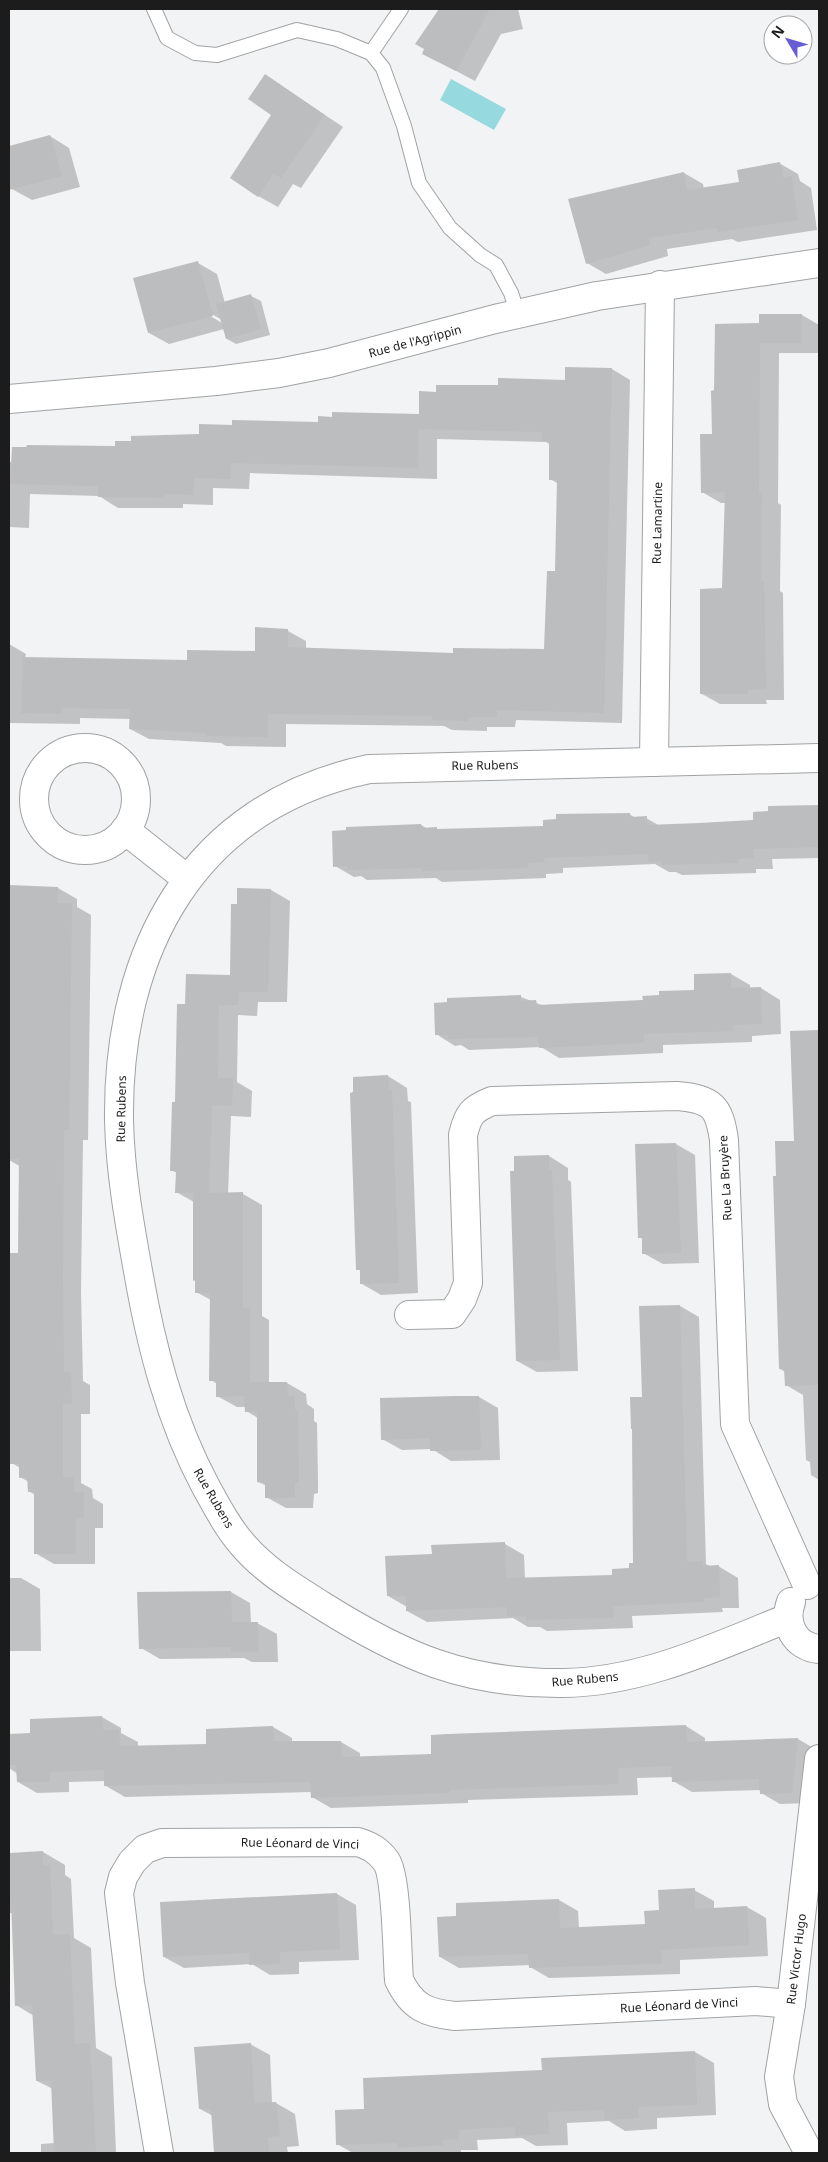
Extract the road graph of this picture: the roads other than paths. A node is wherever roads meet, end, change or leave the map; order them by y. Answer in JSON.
{"nodes":[{"id":1,"x":154,"y":9,"type":"edge"},
{"id":2,"x":402,"y":9,"type":"edge"},
{"id":3,"x":371,"y":53,"type":"junction"},
{"id":4,"x":819,"y":263,"type":"edge"},
{"id":5,"x":660,"y":285,"type":"junction"},
{"id":6,"x":518,"y":314,"type":"junction"},
{"id":7,"x":9,"y":399,"type":"edge"},
{"id":8,"x":819,"y":758,"type":"edge"},
{"id":9,"x":654,"y":762,"type":"junction"},
{"id":10,"x":125,"y":830,"type":"dead end"},
{"id":11,"x":187,"y":879,"type":"junction"},
{"id":12,"x":409,"y":1315,"type":"dead end"},
{"id":13,"x":813,"y":1584,"type":"edge"},
{"id":14,"x":788,"y":1618,"type":"junction"},
{"id":15,"x":819,"y":1649,"type":"edge"},
{"id":16,"x":819,"y":1759,"type":"edge"},
{"id":17,"x":791,"y":2004,"type":"junction"},
{"id":18,"x":159,"y":2153,"type":"edge"},
{"id":19,"x":809,"y":2153,"type":"edge"}],
"edges":[{"from":1,"to":3,"type":"lane"},
{"from":2,"to":3,"type":"lane"},
{"from":3,"to":6,"type":"lane"},
{"from":4,"to":5,"type":"street","name":"Rue de l'Agrippin"},
{"from":5,"to":6,"type":"street","name":"Rue de l'Agrippin"},
{"from":5,"to":9,"type":"street","name":"Rue Lamartine"},
{"from":6,"to":7,"type":"street","name":"Rue de l'Agrippin"},
{"from":8,"to":9,"type":"street","name":"Rue Rubens"},
{"from":9,"to":11,"type":"street","name":"Rue Rubens"},
{"from":10,"to":11,"type":"street"},
{"from":11,"to":14,"type":"street","name":"Rue Rubens"},
{"from":12,"to":13,"type":"street","name":"Rue La Bruyère"},
{"from":13,"to":14,"type":"street"},
{"from":14,"to":15,"type":"street"},
{"from":16,"to":17,"type":"street","name":"Rue Victor Hugo"},
{"from":17,"to":18,"type":"street","name":"Rue Léonard de Vinci"},
{"from":17,"to":19,"type":"street","name":"Rue Victor Hugo"}]}
